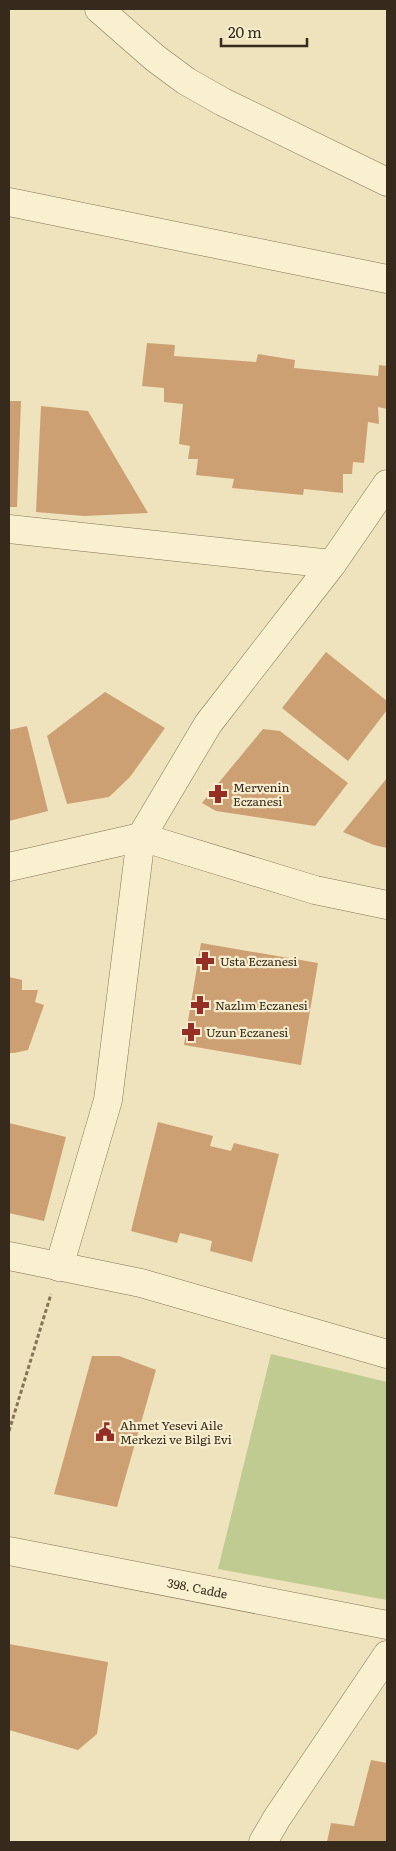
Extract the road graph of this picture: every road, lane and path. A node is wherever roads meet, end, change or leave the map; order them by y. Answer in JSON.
{"nodes":[{"id":1,"x":98,"y":9,"type":"edge"},
{"id":2,"x":387,"y":182,"type":"edge"},
{"id":3,"x":9,"y":202,"type":"edge"},
{"id":4,"x":387,"y":279,"type":"edge"},
{"id":5,"x":387,"y":484,"type":"edge"},
{"id":6,"x":9,"y":529,"type":"edge"},
{"id":7,"x":332,"y":564,"type":"junction"},
{"id":8,"x":141,"y":836,"type":"junction"},
{"id":9,"x":9,"y":867,"type":"edge"},
{"id":10,"x":387,"y":905,"type":"edge"},
{"id":11,"x":9,"y":1256,"type":"edge"},
{"id":12,"x":59,"y":1267,"type":"junction"},
{"id":13,"x":387,"y":1354,"type":"edge"},
{"id":14,"x":9,"y":1431,"type":"edge"},
{"id":15,"x":9,"y":1551,"type":"edge"},
{"id":16,"x":387,"y":1625,"type":"edge"},
{"id":17,"x":387,"y":1655,"type":"edge"},
{"id":18,"x":263,"y":1842,"type":"edge"}],
"edges":[{"from":1,"to":2,"type":"street"},
{"from":3,"to":4,"type":"street"},
{"from":5,"to":7,"type":"street"},
{"from":6,"to":7,"type":"street"},
{"from":7,"to":8,"type":"street"},
{"from":8,"to":9,"type":"street"},
{"from":8,"to":10,"type":"street"},
{"from":8,"to":12,"type":"street"},
{"from":11,"to":12,"type":"street"},
{"from":12,"to":13,"type":"street"},
{"from":12,"to":14,"type":"path"},
{"from":15,"to":16,"type":"street","name":"398. Cadde"},
{"from":17,"to":18,"type":"street"}]}
